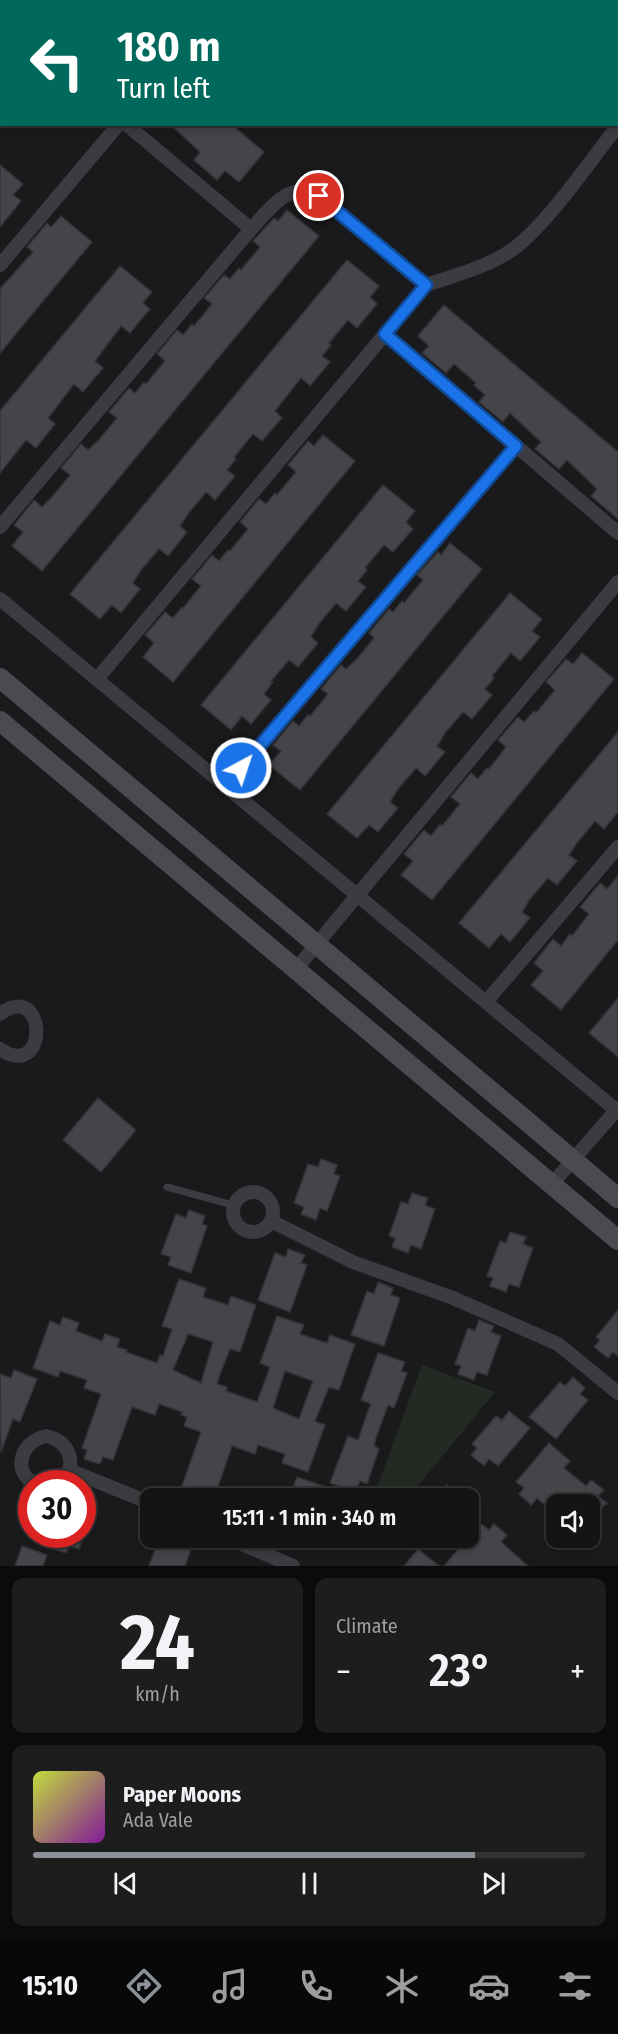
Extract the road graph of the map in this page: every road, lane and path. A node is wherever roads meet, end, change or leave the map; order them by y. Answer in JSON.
{"nodes":[{"id":1,"x":117,"y":126,"type":"edge"},
{"id":2,"x":128,"y":126,"type":"edge"},
{"id":3,"x":618,"y":126,"type":"edge"},
{"id":4,"x":251,"y":229,"type":"junction"},
{"id":5,"x":0,"y":265,"type":"edge"},
{"id":6,"x":426,"y":285,"type":"junction"},
{"id":7,"x":385,"y":334,"type":"junction"},
{"id":8,"x":516,"y":446,"type":"junction"},
{"id":9,"x":0,"y":527,"type":"edge"},
{"id":10,"x":618,"y":534,"type":"edge"},
{"id":11,"x":618,"y":582,"type":"edge"},
{"id":12,"x":0,"y":599,"type":"edge"},
{"id":13,"x":0,"y":678,"type":"edge"},
{"id":14,"x":97,"y":680,"type":"junction"},
{"id":15,"x":0,"y":721,"type":"edge"},
{"id":16,"x":226,"y":786,"type":"junction"},
{"id":17,"x":618,"y":847,"type":"edge"},
{"id":18,"x":357,"y":895,"type":"junction"},
{"id":19,"x":316,"y":945,"type":"junction"},
{"id":20,"x":296,"y":969,"type":"junction"},
{"id":21,"x":486,"y":1002,"type":"junction"},
{"id":22,"x":1,"y":1011,"type":"edge"},
{"id":23,"x":0,"y":1049,"type":"edge"},
{"id":24,"x":617,"y":1109,"type":"edge"},
{"id":25,"x":572,"y":1161,"type":"junction"},
{"id":26,"x":552,"y":1184,"type":"junction"},
{"id":27,"x":167,"y":1187,"type":"dead end"},
{"id":28,"x":618,"y":1198,"type":"edge"},
{"id":29,"x":233,"y":1205,"type":"junction"},
{"id":30,"x":271,"y":1221,"type":"junction"},
{"id":31,"x":618,"y":1240,"type":"edge"},
{"id":32,"x":618,"y":1393,"type":"edge"},
{"id":33,"x":24,"y":1470,"type":"edge"},
{"id":34,"x":69,"y":1470,"type":"edge"},
{"id":35,"x":96,"y":1481,"type":"edge"},
{"id":36,"x":140,"y":1499,"type":"edge"},
{"id":37,"x":251,"y":1548,"type":"edge"},
{"id":38,"x":293,"y":1566,"type":"edge"}],
"edges":[{"from":1,"to":5,"type":"street"},
{"from":2,"to":4,"type":"street"},
{"from":3,"to":6,"type":"street"},
{"from":4,"to":6,"type":"street"},
{"from":4,"to":9,"type":"street"},
{"from":6,"to":7,"type":"street"},
{"from":7,"to":8,"type":"street"},
{"from":7,"to":14,"type":"street"},
{"from":8,"to":10,"type":"street"},
{"from":8,"to":16,"type":"street"},
{"from":11,"to":18,"type":"street"},
{"from":12,"to":14,"type":"street"},
{"from":13,"to":19,"type":"street"},
{"from":14,"to":16,"type":"street"},
{"from":15,"to":20,"type":"street"},
{"from":16,"to":18,"type":"street"},
{"from":17,"to":21,"type":"street"},
{"from":18,"to":19,"type":"street"},
{"from":18,"to":21,"type":"street"},
{"from":19,"to":20,"type":"street"},
{"from":19,"to":25,"type":"street"},
{"from":20,"to":26,"type":"street"},
{"from":21,"to":24,"type":"street"},
{"from":22,"to":23,"type":"street"},
{"from":24,"to":25,"type":"street"},
{"from":25,"to":26,"type":"street"},
{"from":25,"to":28,"type":"street"},
{"from":26,"to":31,"type":"street"},
{"from":27,"to":29,"type":"lane"},
{"from":29,"to":30,"type":"street"},
{"from":29,"to":30,"type":"street"},
{"from":30,"to":32,"type":"street"},
{"from":33,"to":34,"type":"street"},
{"from":35,"to":36,"type":"street"},
{"from":37,"to":38,"type":"street"}]}
